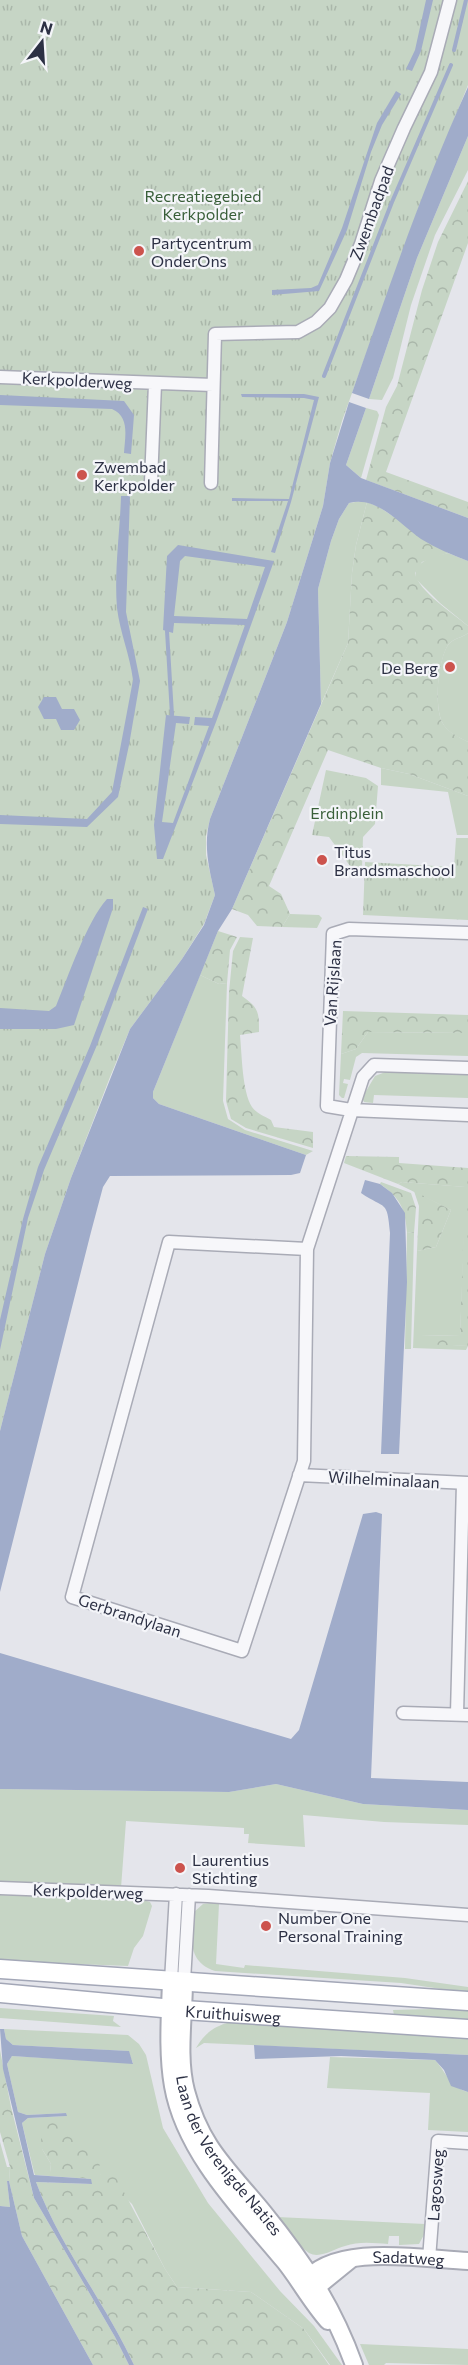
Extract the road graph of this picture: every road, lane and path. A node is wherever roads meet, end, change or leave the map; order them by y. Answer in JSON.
{"nodes":[{"id":1,"x":450,"y":0,"type":"edge"},
{"id":2,"x":0,"y":377,"type":"edge"},
{"id":3,"x":155,"y":384,"type":"junction"},
{"id":4,"x":213,"y":385,"type":"junction"},
{"id":5,"x":151,"y":482,"type":"dead end"},
{"id":6,"x":211,"y":483,"type":"dead end"},
{"id":7,"x":468,"y":933,"type":"edge"},
{"id":8,"x":468,"y":1068,"type":"edge"},
{"id":9,"x":351,"y":1110,"type":"junction"},
{"id":10,"x":468,"y":1115,"type":"edge"},
{"id":11,"x":307,"y":1249,"type":"junction"},
{"id":12,"x":299,"y":1475,"type":"junction"},
{"id":13,"x":466,"y":1483,"type":"edge"},
{"id":14,"x":464,"y":1570,"type":"edge"},
{"id":15,"x":403,"y":1713,"type":"dead end"},
{"id":16,"x":463,"y":1714,"type":"edge"},
{"id":17,"x":0,"y":1888,"type":"edge"},
{"id":18,"x":176,"y":1894,"type":"junction"},
{"id":19,"x":189,"y":1895,"type":"junction"},
{"id":20,"x":468,"y":1915,"type":"edge"},
{"id":21,"x":0,"y":1969,"type":"edge"},
{"id":22,"x":178,"y":1981,"type":"junction"},
{"id":23,"x":0,"y":1993,"type":"edge"},
{"id":24,"x":468,"y":2001,"type":"edge"},
{"id":25,"x":177,"y":2009,"type":"junction"},
{"id":26,"x":468,"y":2029,"type":"edge"},
{"id":27,"x":468,"y":2142,"type":"edge"},
{"id":28,"x":429,"y":2259,"type":"junction"},
{"id":29,"x":468,"y":2261,"type":"edge"},
{"id":30,"x":310,"y":2282,"type":"junction"},
{"id":31,"x":354,"y":2365,"type":"edge"}],
"edges":[{"from":1,"to":4,"type":"street","name":"Zwembadpad"},
{"from":2,"to":3,"type":"street","name":"Kerkpolderweg"},
{"from":3,"to":4,"type":"street","name":"Kerkpolderweg"},
{"from":3,"to":5,"type":"street","name":"Kerkpolderweg"},
{"from":4,"to":6,"type":"street"},
{"from":7,"to":9,"type":"street","name":"Van Rijslaan"},
{"from":8,"to":9,"type":"street"},
{"from":9,"to":10,"type":"street"},
{"from":9,"to":11,"type":"street"},
{"from":11,"to":12,"type":"street","name":"Gerbrandylaan"},
{"from":11,"to":12,"type":"street","name":"Gerbrandylaan"},
{"from":12,"to":13,"type":"street","name":"Wilhelminalaan"},
{"from":13,"to":14,"type":"street"},
{"from":14,"to":16,"type":"street"},
{"from":15,"to":16,"type":"street"},
{"from":17,"to":18,"type":"street","name":"Kerkpolderweg"},
{"from":18,"to":19,"type":"street","name":"Kerkpolderweg"},
{"from":18,"to":22,"type":"street"},
{"from":19,"to":20,"type":"street","name":"Kerkpolderweg"},
{"from":19,"to":22,"type":"street"},
{"from":21,"to":22,"type":"main road","name":"Kruithuisweg"},
{"from":22,"to":24,"type":"main road","name":"Kruithuisweg"},
{"from":22,"to":25,"type":"street","name":"Laan der Verenigde Naties"},
{"from":23,"to":25,"type":"main road","name":"Kruithuisweg"},
{"from":25,"to":26,"type":"main road","name":"Kruithuisweg"},
{"from":25,"to":30,"type":"street","name":"Laan der Verenigde Naties"},
{"from":27,"to":28,"type":"street","name":"Lagosweg"},
{"from":28,"to":29,"type":"street","name":"Sadatweg"},
{"from":28,"to":30,"type":"street","name":"Sadatweg"},
{"from":30,"to":31,"type":"street","name":"Laan der Verenigde Naties"}]}
